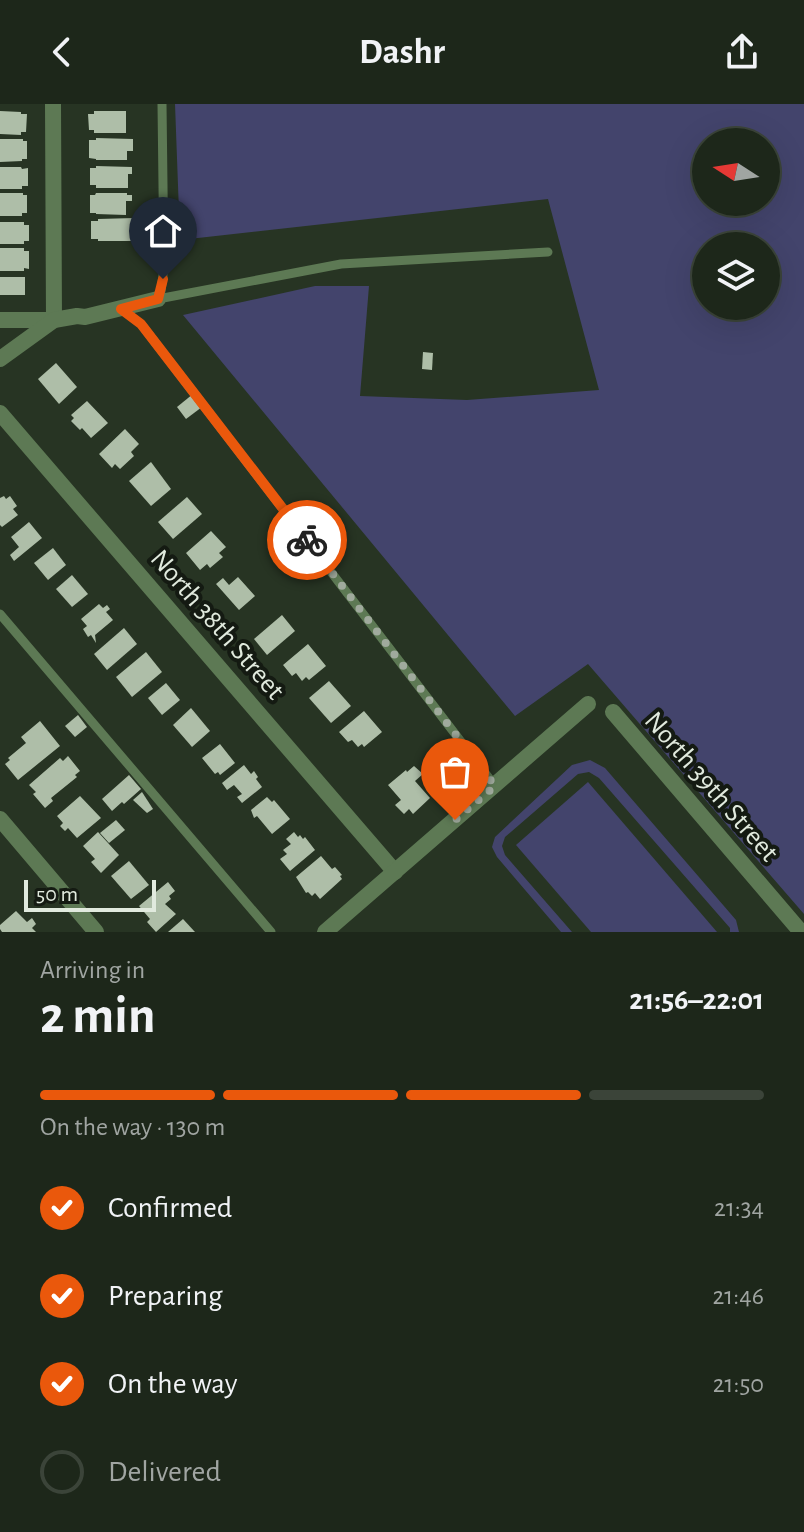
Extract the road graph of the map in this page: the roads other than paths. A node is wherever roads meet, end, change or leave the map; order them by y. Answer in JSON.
{"nodes":[{"id":1,"x":53,"y":104,"type":"edge"},
{"id":2,"x":162,"y":104,"type":"edge"},
{"id":3,"x":548,"y":252,"type":"dead end"},
{"id":4,"x":158,"y":299,"type":"junction"},
{"id":5,"x":121,"y":309,"type":"junction"},
{"id":6,"x":0,"y":320,"type":"edge"},
{"id":7,"x":54,"y":320,"type":"junction"},
{"id":8,"x":0,"y":359,"type":"edge"},
{"id":9,"x":0,"y":413,"type":"edge"},
{"id":10,"x":0,"y":614,"type":"edge"},
{"id":11,"x":588,"y":704,"type":"dead end"},
{"id":12,"x":613,"y":712,"type":"dead end"},
{"id":13,"x":495,"y":786,"type":"junction"},
{"id":14,"x":0,"y":819,"type":"edge"},
{"id":15,"x":395,"y":872,"type":"junction"},
{"id":16,"x":96,"y":932,"type":"edge"},
{"id":17,"x":271,"y":932,"type":"edge"},
{"id":18,"x":325,"y":932,"type":"edge"},
{"id":19,"x":801,"y":932,"type":"edge"}],
"edges":[{"from":1,"to":7,"type":"street"},
{"from":2,"to":4,"type":"lane"},
{"from":3,"to":4,"type":"lane"},
{"from":4,"to":5,"type":"street"},
{"from":5,"to":7,"type":"street"},
{"from":5,"to":13,"type":"lane"},
{"from":6,"to":7,"type":"street"},
{"from":7,"to":8,"type":"street"},
{"from":9,"to":15,"type":"street","name":"North 38th Street"},
{"from":10,"to":17,"type":"lane"},
{"from":11,"to":13,"type":"street"},
{"from":12,"to":19,"type":"street","name":"North 39th Street"},
{"from":13,"to":15,"type":"street"},
{"from":14,"to":16,"type":"street"},
{"from":15,"to":18,"type":"street"}]}
